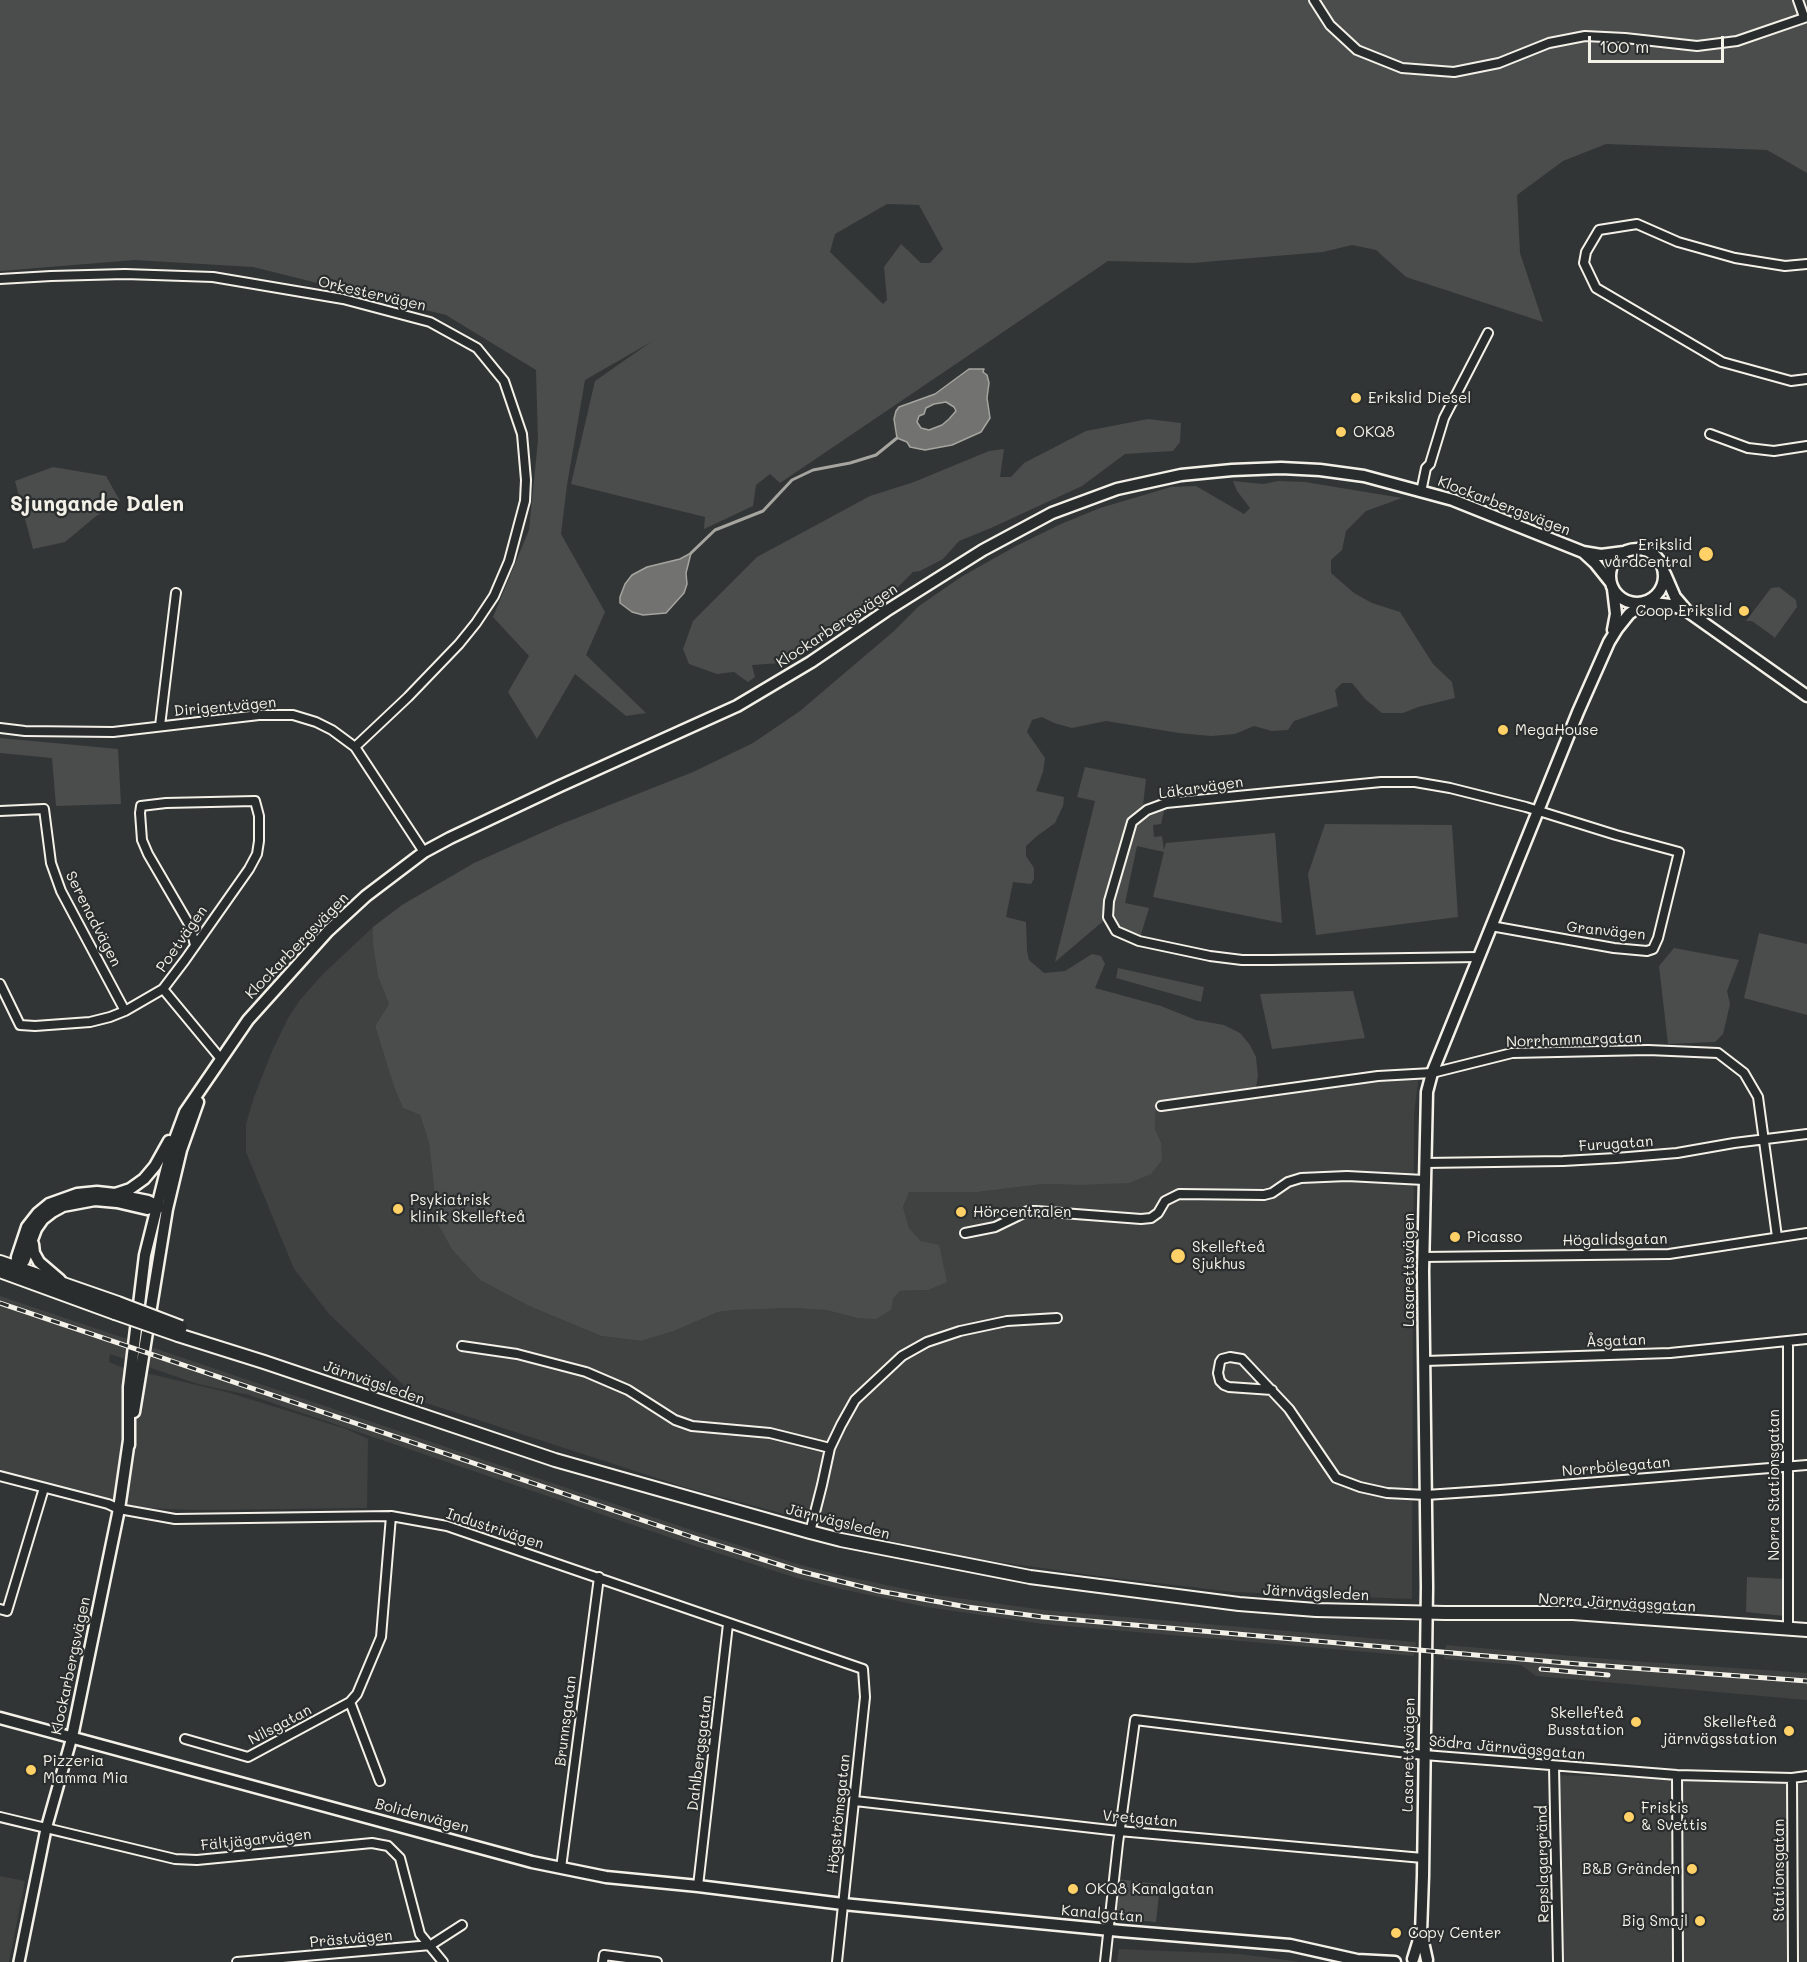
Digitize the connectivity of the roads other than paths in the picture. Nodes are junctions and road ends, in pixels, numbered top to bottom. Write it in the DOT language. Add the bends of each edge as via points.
graph roads {
  1 [pos="1314,0"];
  2 [pos="1798,0"];
  3 [pos="1806,17"];
  4 [pos="1807,264"];
  5 [pos="0,279"];
  6 [pos="1488,333"];
  7 [pos="1807,379"];
  8 [pos="1710,434"];
  9 [pos="1807,446"];
  10 [pos="1421,492"];
  11 [pos="1583,552"];
  12 [pos="1624,552"];
  13 [pos="1665,574"];
  14 [pos="1612,585"];
  15 [pos="176,593"];
  16 [pos="1645,603"];
  17 [pos="1687,611"];
  18 [pos="1609,642"];
  19 [pos="1807,696"];
  20 [pos="160,726"];
  21 [pos="0,728"];
  22 [pos="355,747"];
  23 [pos="0,811"];
  24 [pos="1539,811"];
  25 [pos="424,852"];
  26 [pos="1491,926"];
  27 [pos="195,945"];
  28 [pos="1479,957"];
  29 [pos="0,984"];
  30 [pos="163,989"];
  31 [pos="125,1011"];
  32 [pos="221,1059"];
  33 [pos="1432,1073"];
  34 [pos="206,1082"];
  35 [pos="1161,1106"];
  36 [pos="186,1112"];
  37 [pos="1807,1134"];
  38 [pos="1763,1140"];
  39 [pos="1425,1162"];
  40 [pos="1424,1180"];
  41 [pos="115,1194"];
  42 [pos="162,1207"];
  43 [pos="965,1233"];
  44 [pos="1807,1233"];
  45 [pos="1777,1237"];
  46 [pos="32,1243"];
  47 [pos="1423,1257"];
  48 [pos="0,1262"];
  49 [pos="0,1271"];
  50 [pos="16,1272"];
  51 [pos="65,1284"];
  52 [pos="116,1308"];
  53 [pos="1057,1318"];
  54 [pos="1807,1339"];
  55 [pos="1788,1341"];
  56 [pos="462,1346"];
  57 [pos="1425,1361"];
  58 [pos="1272,1390"];
  59 [pos="830,1448"];
  60 [pos="1807,1465"];
  61 [pos="1788,1466"];
  62 [pos="0,1476"];
  63 [pos="44,1488"];
  64 [pos="1426,1495"];
  65 [pos="119,1509"];
  66 [pos="391,1516"];
  67 [pos="810,1532"];
  68 [pos="599,1577"];
  69 [pos="0,1609"];
  70 [pos="1426,1612"];
  71 [pos="729,1624"];
  72 [pos="1788,1629"];
  73 [pos="1807,1630"];
  74 [pos="863,1668"];
  75 [pos="350,1702"];
  76 [pos="0,1718"];
  77 [pos="72,1737"];
  78 [pos="185,1739"];
  79 [pos="1424,1755"];
  80 [pos="1554,1766"];
  81 [pos="1677,1775"];
  82 [pos="1807,1776"];
  83 [pos="1791,1778"];
  84 [pos="380,1781"];
  85 [pos="855,1801"];
  86 [pos="0,1817"];
  87 [pos="46,1829"];
  88 [pos="1119,1831"];
  89 [pos="1423,1858"];
  90 [pos="561,1868"];
  91 [pos="698,1886"];
  92 [pos="843,1904"];
  93 [pos="462,1925"];
  94 [pos="1107,1929"];
  95 [pos="1421,1933"];
  96 [pos="431,1945"];
  97 [pos="1410,1960"];
  98 [pos="271,1961"];
  99 [pos="1358,1961"];
  100 [pos="1429,1961"];
  101 [pos="19,1962"];
  102 [pos="237,1962"];
  103 [pos="443,1962"];
  104 [pos="603,1962"];
  105 [pos="657,1962"];
  106 [pos="837,1962"];
  107 [pos="1105,1962"];
  108 [pos="1395,1962"];
  109 [pos="1558,1962"];
  110 [pos="1678,1962"];
  111 [pos="1793,1962"];
  1 -- 3 [label="street" via="1330,25 1357,50 1402,68 1454,72 1499,63 1549,43 1585,36 1697,46 1737,41"];
  2 -- 3 [label="street"];
  4 -- 7 [label="street" via="1785,266 1735,258 1678,242 1637,224 1599,230 1584,263 1596,288 1722,362 1791,381"];
  5 -- 22 [label="street, Orkestervägen" via="125,274 213,277 343,299 430,322 477,348 504,381 522,434 526,480 525,501 509,561 494,596 476,623 408,697"];
  6 -- 10 [label="street" via="1444,418"];
  8 -- 9 [label="street" via="1748,448 1774,451"];
  10 -- 11 [label="main road, Klockarbergsvägen" via="1453,500"];
  10 -- 25 [label="main road, Klockarbergsvägen" via="1364,476 1281,468 1181,475 1118,489 1052,513 983,550 737,706"];
  11 -- 12 [label="main road, Klockarbergsvägen"];
  11 -- 14 [label="main road, Klockarbergsvägen"];
  12 -- 13 [label="main road" via="1650,552 1661,562"];
  12 -- 14 [label="main road" via="1613,563"];
  13 -- 16 [label="main road" via="1660,591"];
  13 -- 17 [label="main road"];
  14 -- 16 [label="main road" via="1627,602"];
  14 -- 18 [label="main road, Lasarettsvägen" via="1616,614"];
  15 -- 20 [label="street"];
  16 -- 17 [label="main road"];
  16 -- 18 [label="main road, Lasarettsvägen" via="1624,619"];
  17 -- 19 [label="main road"];
  18 -- 24 [label="main road, Lasarettsvägen"];
  20 -- 21 [label="street, Dirigentvägen" via="113,732"];
  20 -- 22 [label="street, Dirigentvägen" via="259,715 293,716 324,726"];
  22 -- 25 [label="street, Dirigentvägen"];
  23 -- 31 [label="street, Serenadvägen" via="44,809 51,863 61,891"];
  24 -- 26 [label="main road, Lasarettsvägen"];
  24 -- 26 [label="street, Granvägen" via="1679,852 1653,949 1614,948"];
  24 -- 28 [label="street, Läkarvägen" via="1415,782 1166,803 1147,810 1132,822 1109,902 1108,917 1116,931 1139,941 1210,956 1242,960"];
  25 -- 32 [label="main road, Klockarbergsvägen" via="328,931 248,1020"];
  26 -- 28 [label="main road, Lasarettsvägen"];
  27 -- 27 [label="street, Poetvägen" via="257,854 259,816 255,801 141,806 142,840 190,926"];
  27 -- 30 [label="street, Poetvägen"];
  28 -- 33 [label="main road, Lasarettsvägen"];
  29 -- 31 [label="street, Poetvägen" via="20,1025 90,1022"];
  30 -- 31 [label="street, Poetvägen"];
  30 -- 32 [label="street"];
  32 -- 34 [label="main road, Klockarbergsvägen"];
  33 -- 35 [label="street, Norrhammargatan" via="1378,1076"];
  33 -- 38 [label="street, Norrhammargatan" via="1512,1053 1719,1053 1744,1072 1758,1097"];
  33 -- 39 [label="main road, Lasarettsvägen" via="1427,1092"];
  34 -- 36 [label="main road, Klockarbergsvägen"];
  34 -- 42 [label="main road, Klockarbergsvägen"];
  36 -- 41 [label="main road" via="144,1179"];
  36 -- 42 [label="main road, Klockarbergsvägen" via="172,1147"];
  37 -- 38 [label="street, Furugatan"];
  38 -- 39 [label="street, Furugatan" via="1616,1158"];
  38 -- 45 [label="street, Norrhammargatan"];
  39 -- 40 [label="main road, Lasarettsvägen"];
  40 -- 43 [label="street" via="1301,1178 1264,1195 1179,1194 1165,1201 1151,1218 1028,1211 995,1227"];
  40 -- 47 [label="main road, Lasarettsvägen"];
  41 -- 42 [label="main road"];
  41 -- 50 [label="main road" via="77,1194 49,1204 27,1227"];
  42 -- 46 [label="main road" via="147,1209 95,1200 63,1206 43,1219"];
  42 -- 65 [label="main road, Klockarbergsvägen" via="145,1255 129,1387 129,1445"];
  44 -- 45 [label="street, Högalidsgatan"];
  45 -- 47 [label="street, Högalidsgatan" via="1669,1254"];
  46 -- 50 [label="main road"];
  46 -- 51 [label="main road" via="39,1262"];
  47 -- 57 [label="main road, Lasarettsvägen"];
  48 -- 50 [label="main road, Järnvägsleden"];
  49 -- 50 [label="main road, Järnvägsleden"];
  50 -- 51 [label="main road, Järnvägsleden"];
  50 -- 52 [label="main road, Järnvägsleden"];
  51 -- 52 [label="main road, Järnvägsleden"];
  52 -- 67 [label="main road, Järnvägsleden, bridge" via="555,1460"];
  53 -- 59 [label="street" via="986,1325 927,1342 902,1356 855,1400"];
  54 -- 55 [label="street, Åsgatan"];
  55 -- 57 [label="street, Åsgatan" via="1670,1353"];
  55 -- 61 [label="street, Norra Stationsgatan"];
  56 -- 59 [label="street" via="526,1356 586,1372 692,1426 770,1433"];
  57 -- 64 [label="main road, Lasarettsvägen"];
  58 -- 58 [label="street, Norrbölegatan" via="1229,1387 1220,1381 1220,1362 1230,1357 1242,1359"];
  58 -- 64 [label="street, Norrbölegatan" via="1336,1478 1387,1493"];
  59 -- 67 [label="street"];
  60 -- 61 [label="street, Norrbölegatan"];
  61 -- 64 [label="street, Norrbölegatan"];
  61 -- 72 [label="street, Norra Stationsgatan"];
  62 -- 63 [label="street, Industrivägen"];
  63 -- 65 [label="street, Industrivägen"];
  63 -- 69 [label="street" via="7,1611"];
  64 -- 70 [label="main road, Lasarettsvägen"];
  65 -- 66 [label="street, Industrivägen" via="175,1519"];
  65 -- 77 [label="main road, Klockarbergsvägen"];
  66 -- 68 [label="street, Industrivägen" via="447,1526"];
  66 -- 75 [label="street" via="381,1637"];
  67 -- 70 [label="main road, Järnvägsleden" via="1030,1577 1153,1594 1317,1610"];
  68 -- 71 [label="street, Industrivägen"];
  68 -- 90 [label="street, Brunnsgatan"];
  70 -- 72 [label="main road, Norra Järnvägsgatan" via="1573,1613"];
  70 -- 79 [label="main road, Lasarettsvägen"];
  71 -- 74 [label="street, Industrivägen"];
  71 -- 91 [label="street, Dahlbergsgatan"];
  72 -- 73 [label="main road, Norra Järnvägsgatan"];
  74 -- 85 [label="street, Högströmsgatan" via="865,1697"];
  75 -- 78 [label="street, Nilsgatan" via="248,1757"];
  75 -- 84 [label="street"];
  76 -- 77 [label="main road, Bolidenvägen"];
  77 -- 87 [label="street, Klockarbergsvägen"];
  77 -- 90 [label="main road, Bolidenvägen"];
  79 -- 80 [label="street, Södra Järnvägsgatan"];
  79 -- 88 [label="street, Södra Järnvägsgatan" via="1135,1720"];
  79 -- 89 [label="main road, Lasarettsvägen"];
  80 -- 81 [label="street, Södra Järnvägsgatan"];
  80 -- 109 [label="street, Repslagargränd"];
  81 -- 83 [label="street, Södra Järnvägsgatan"];
  81 -- 110 [label="street"];
  82 -- 83 [label="street, Södra Järnvägsgatan"];
  83 -- 111 [label="street, Stationsgatan"];
  85 -- 88 [label="street, Vretgatan"];
  85 -- 92 [label="street, Högströmsgatan"];
  86 -- 87 [label="street, Fältjägarvägen"];
  87 -- 96 [label="street, Fältjägarvägen" via="175,1859 361,1844 388,1846 399,1858 420,1934"];
  87 -- 101 [label="street, Klockarbergsvägen"];
  88 -- 89 [label="street, Vretgatan"];
  88 -- 94 [label="street"];
  89 -- 95 [label="main road, Lasarettsvägen"];
  90 -- 91 [label="main road, Bolidenvägen" via="606,1877"];
  91 -- 92 [label="main road, Bolidenvägen"];
  92 -- 94 [label="main road, Kanalgatan"];
  92 -- 106 [label="street, Högströmsgatan"];
  93 -- 96 [label="street, Prästvägen"];
  94 -- 99 [label="main road, Kanalgatan" via="1290,1945"];
  94 -- 107 [label="street"];
  95 -- 97 [label="main road, Lasarettsvägen"];
  95 -- 100 [label="main road, Lasarettsvägen"];
  96 -- 98 [label="street, Prästvägen"];
  96 -- 103 [label="street, Fältjägarvägen"];
  97 -- 100 [label="main road"];
  98 -- 102 [label="street, Prästvägen"];
  99 -- 108 [label="main road, Kanalgatan"];
  104 -- 105 [label="street" via="604,1955"];
}
